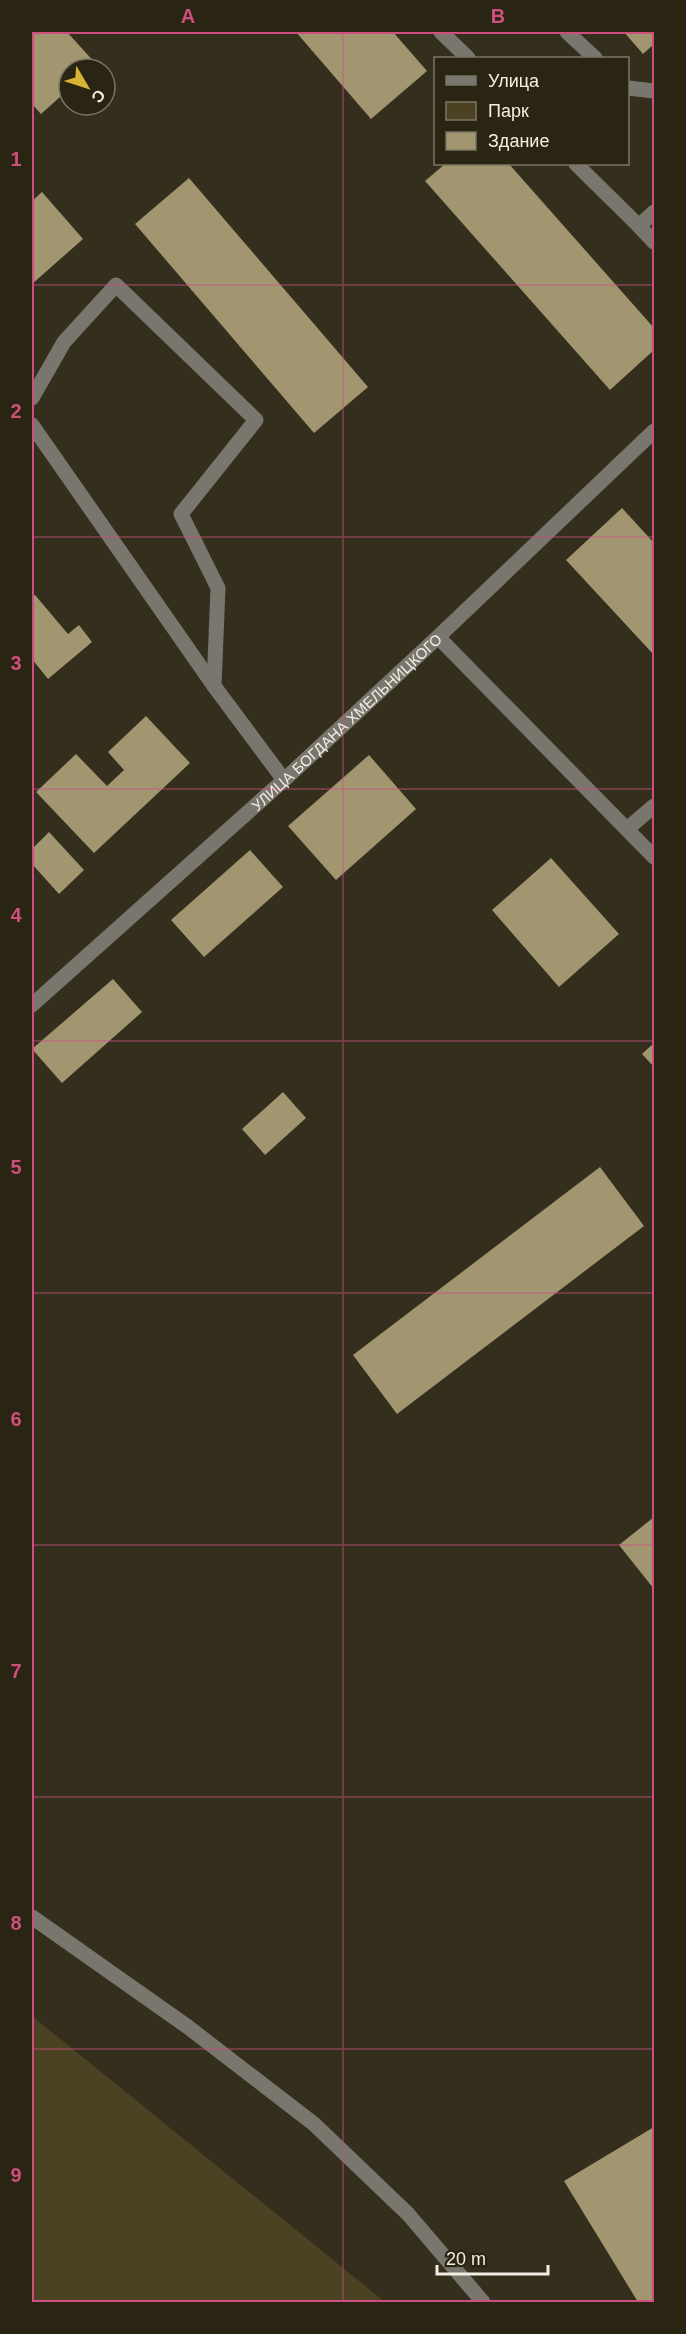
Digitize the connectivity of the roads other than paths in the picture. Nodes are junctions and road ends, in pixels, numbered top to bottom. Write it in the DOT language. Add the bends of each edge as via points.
graph roads {
  1 [pos="441,32"];
  2 [pos="567,32"];
  3 [pos="467,57"];
  4 [pos="594,57"];
  5 [pos="629,88"];
  6 [pos="654,91"];
  7 [pos="577,165"];
  8 [pos="654,212"];
  9 [pos="639,226"];
  10 [pos="654,242"];
  11 [pos="32,398"];
  12 [pos="32,425"];
  13 [pos="654,431"];
  14 [pos="438,638"];
  15 [pos="214,686"];
  16 [pos="284,780"];
  17 [pos="654,806"];
  18 [pos="627,829"];
  19 [pos="654,857"];
  20 [pos="32,1005"];
  21 [pos="32,1917"];
  22 [pos="483,2302"];
  1 -- 3 [label="street"];
  2 -- 4 [label="street"];
  5 -- 6 [label="street"];
  7 -- 9 [label="street"];
  8 -- 9 [label="street"];
  9 -- 10 [label="street"];
  11 -- 15 [label="street" via="64,342 116,285 256,420 182,514 218,588"];
  12 -- 15 [label="street"];
  13 -- 14 [label="street, УЛИЦА БОГДАНА ХМЕЛЬНИЦКОГО"];
  14 -- 16 [label="street, УЛИЦА БОГДАНА ХМЕЛЬНИЦКОГО"];
  14 -- 18 [label="street"];
  15 -- 16 [label="street"];
  16 -- 20 [label="street, УЛИЦА БОГДАНА ХМЕЛЬНИЦКОГО"];
  17 -- 18 [label="street"];
  18 -- 19 [label="street"];
  21 -- 22 [label="street" via="188,2027 314,2124 408,2214"];
}
